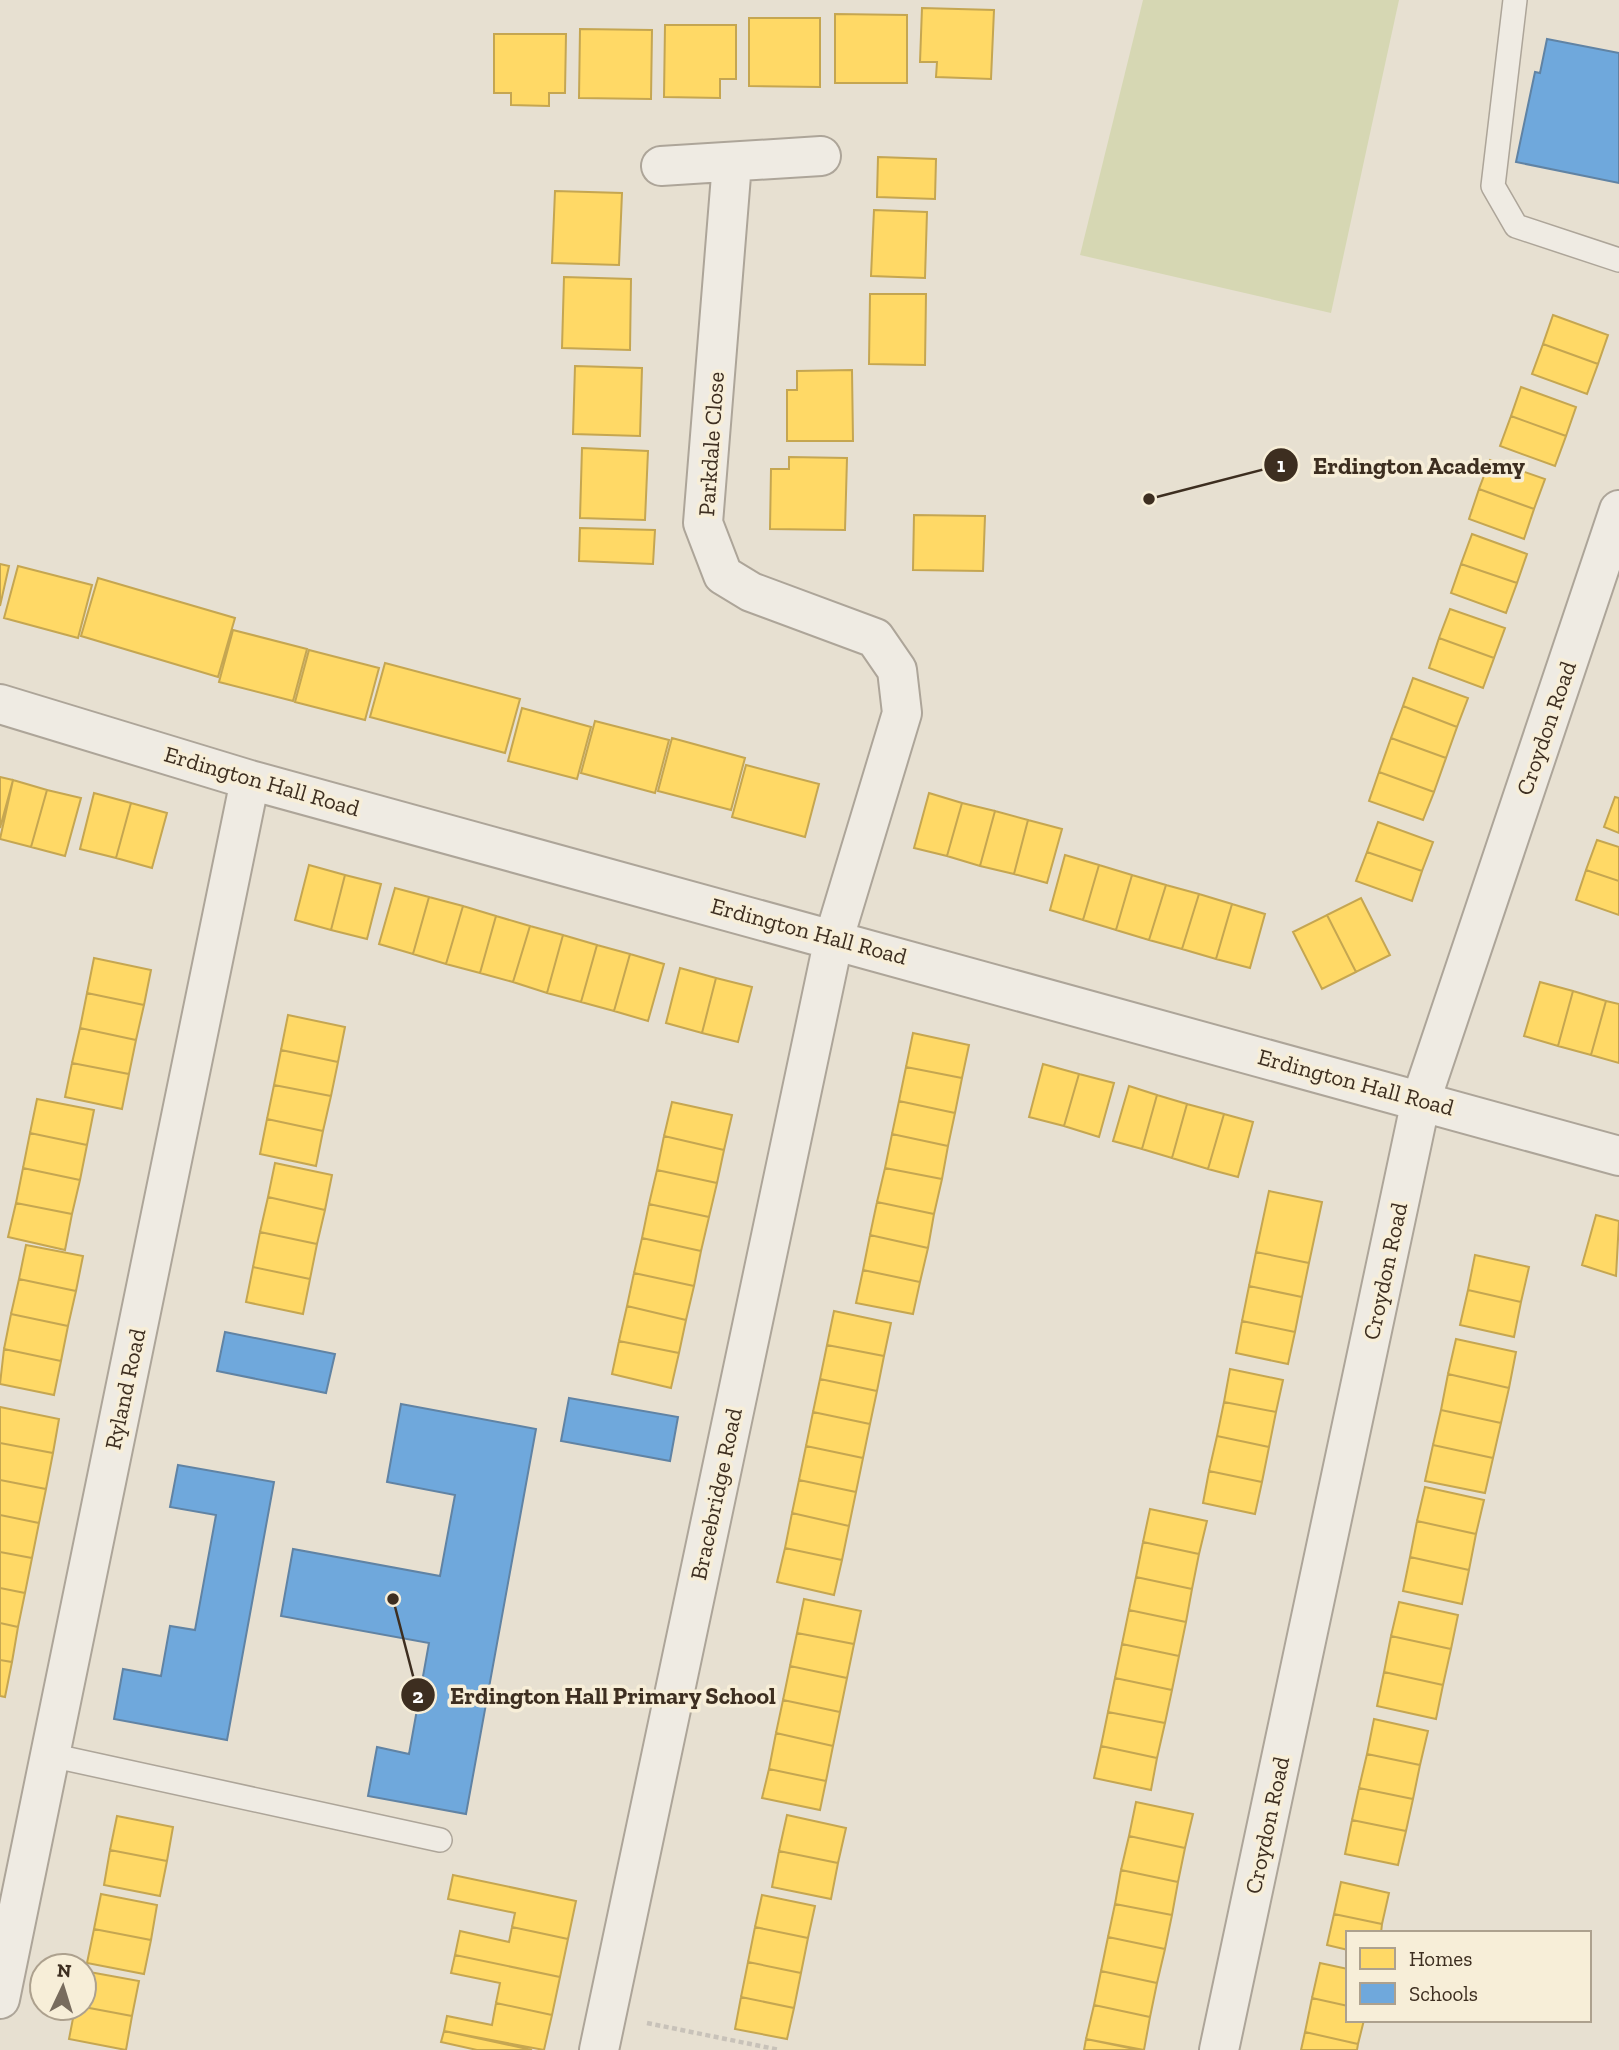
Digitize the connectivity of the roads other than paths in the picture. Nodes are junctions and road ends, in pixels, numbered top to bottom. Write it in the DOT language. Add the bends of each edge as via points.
graph roads {
  1 [pos="1515,0"];
  2 [pos="821,156"];
  3 [pos="732,163"];
  4 [pos="661,166"];
  5 [pos="1619,260"];
  6 [pos="1619,510"];
  7 [pos="0,704"];
  8 [pos="250,780"];
  9 [pos="834,938"];
  10 [pos="1421,1100"];
  11 [pos="1619,1156"];
  12 [pos="50,1755"];
  13 [pos="440,1840"];
  14 [pos="0,1999"];
  15 [pos="603,2032"];
  16 [pos="1219,2050"];
  1 -- 5 [label="lane" via="1493,186 1516,226"];
  2 -- 3 [label="street"];
  3 -- 4 [label="street"];
  3 -- 9 [label="street, Parkdale Close" via="703,523 723,575 751,592 875,638 897,670 902,713"];
  6 -- 10 [label="street, Croydon Road"];
  7 -- 8 [label="street, Erdington Hall Road"];
  8 -- 9 [label="street, Erdington Hall Road"];
  8 -- 12 [label="street, Ryland Road"];
  9 -- 10 [label="street, Erdington Hall Road"];
  9 -- 15 [label="street, Bracebridge Road"];
  10 -- 11 [label="street, Erdington Hall Road"];
  10 -- 16 [label="street, Croydon Road"];
  12 -- 13 [label="lane"];
  12 -- 14 [label="street, Ryland Road"];
}
